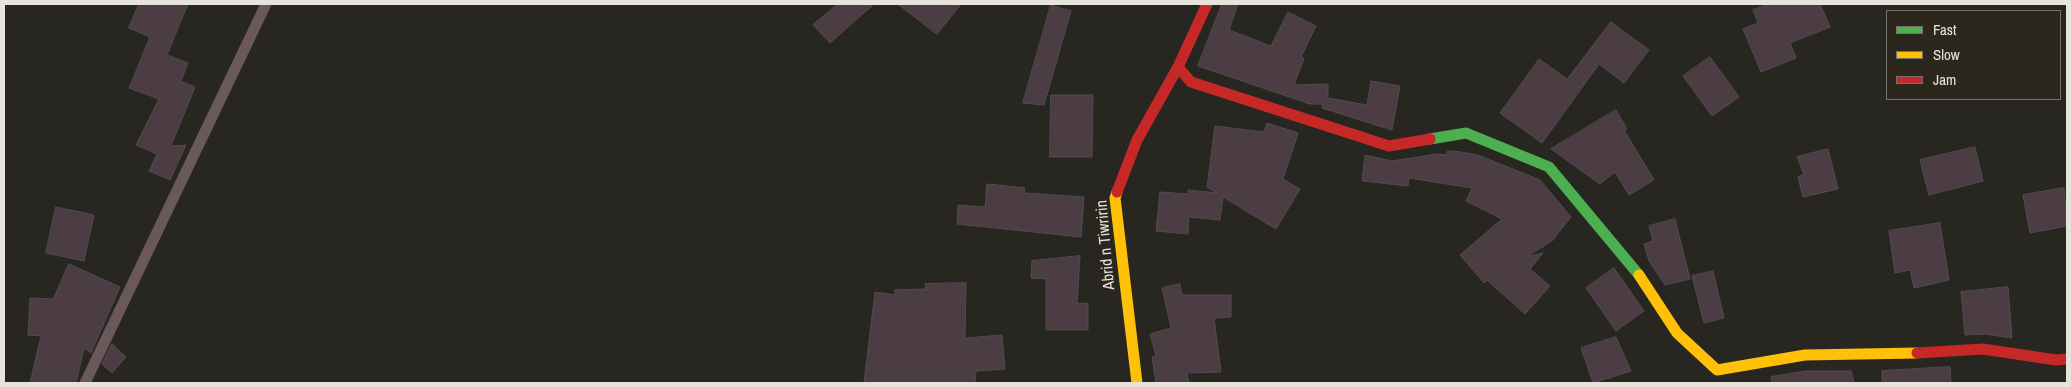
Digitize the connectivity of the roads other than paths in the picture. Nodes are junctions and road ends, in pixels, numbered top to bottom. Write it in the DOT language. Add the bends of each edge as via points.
graph roads {
  1 [pos="266,4"];
  2 [pos="1207,4"];
  3 [pos="1178,67"];
  4 [pos="2067,359"];
  5 [pos="85,383"];
  6 [pos="1136,383"];
  1 -- 5 [label="lane"];
  2 -- 3 [label="street, Abrid n Tiwririn"];
  3 -- 4 [label="street" via="1192,82 1389,146 1466,134 1549,167 1636,270 1677,333 1716,370 1805,356 1895,355 1983,349"];
  3 -- 6 [label="street, Abrid n Tiwririn" via="1137,140 1114,198"];
}
